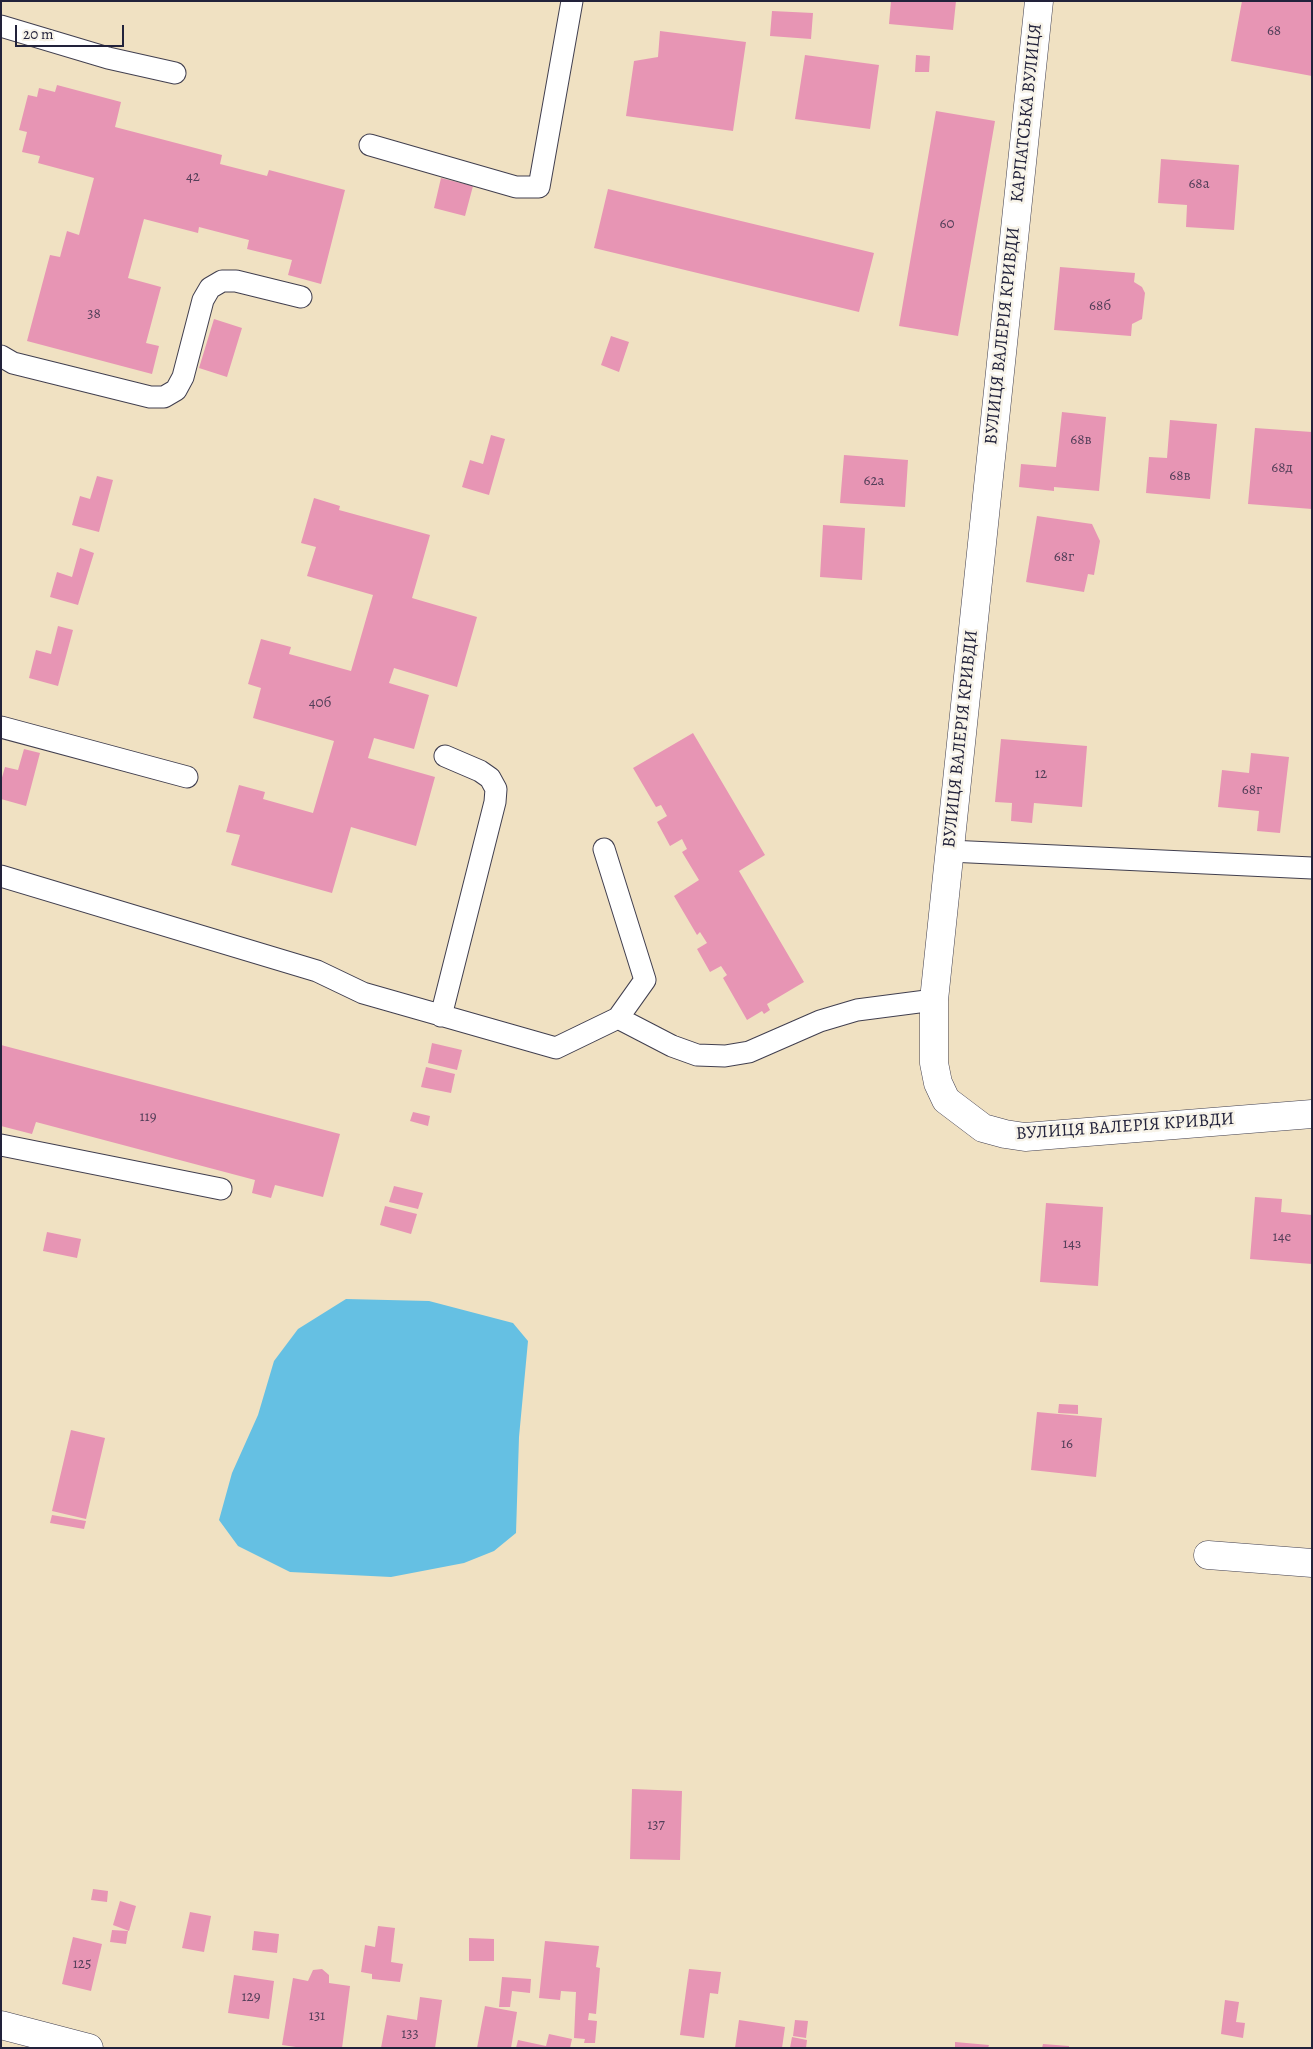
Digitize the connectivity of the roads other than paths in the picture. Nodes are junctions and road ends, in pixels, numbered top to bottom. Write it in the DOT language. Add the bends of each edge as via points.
graph roads {
  1 [pos="572,1"];
  2 [pos="1039,1"];
  3 [pos="1,26"];
  4 [pos="175,73"];
  5 [pos="370,145"];
  6 [pos="301,297"];
  7 [pos="1,356"];
  8 [pos="1,727"];
  9 [pos="445,756"];
  10 [pos="187,777"];
  11 [pos="604,849"];
  12 [pos="949,851"];
  13 [pos="1312,868"];
  14 [pos="1,876"];
  15 [pos="934,1000"];
  16 [pos="441,1016"];
  17 [pos="618,1018"];
  18 [pos="1312,1114"];
  19 [pos="1,1146"];
  20 [pos="221,1189"];
  21 [pos="1208,1554"];
  22 [pos="1312,1563"];
  23 [pos="1,2025"];
  24 [pos="89,2048"];
  1 -- 5 [label="lane" via="539,187 516,187"];
  2 -- 12 [label="street, ВУЛИЦЯ ВАЛЕРІЯ КРИВДИ"];
  3 -- 4 [label="lane" via="108,58"];
  6 -- 7 [label="lane" via="236,281 222,281 210,288 203,300 183,378 176,390 164,398 13,363"];
  8 -- 10 [label="lane"];
  9 -- 16 [label="lane" via="480,771 490,778 496,789"];
  11 -- 17 [label="lane" via="645,980"];
  12 -- 13 [label="lane"];
  12 -- 15 [label="street"];
  14 -- 16 [label="lane" via="317,971 364,993"];
  15 -- 17 [label="lane" via="857,1010 820,1021 749,1052 725,1056 696,1054 672,1046"];
  15 -- 18 [label="street, ВУЛИЦЯ ВАЛЕРІЯ КРИВДИ" via="934,1063 938,1083 946,1100 983,1128 1025,1137"];
  16 -- 17 [label="lane" via="556,1048"];
  19 -- 20 [label="lane"];
  21 -- 22 [label="street"];
  23 -- 24 [label="street"];
}
